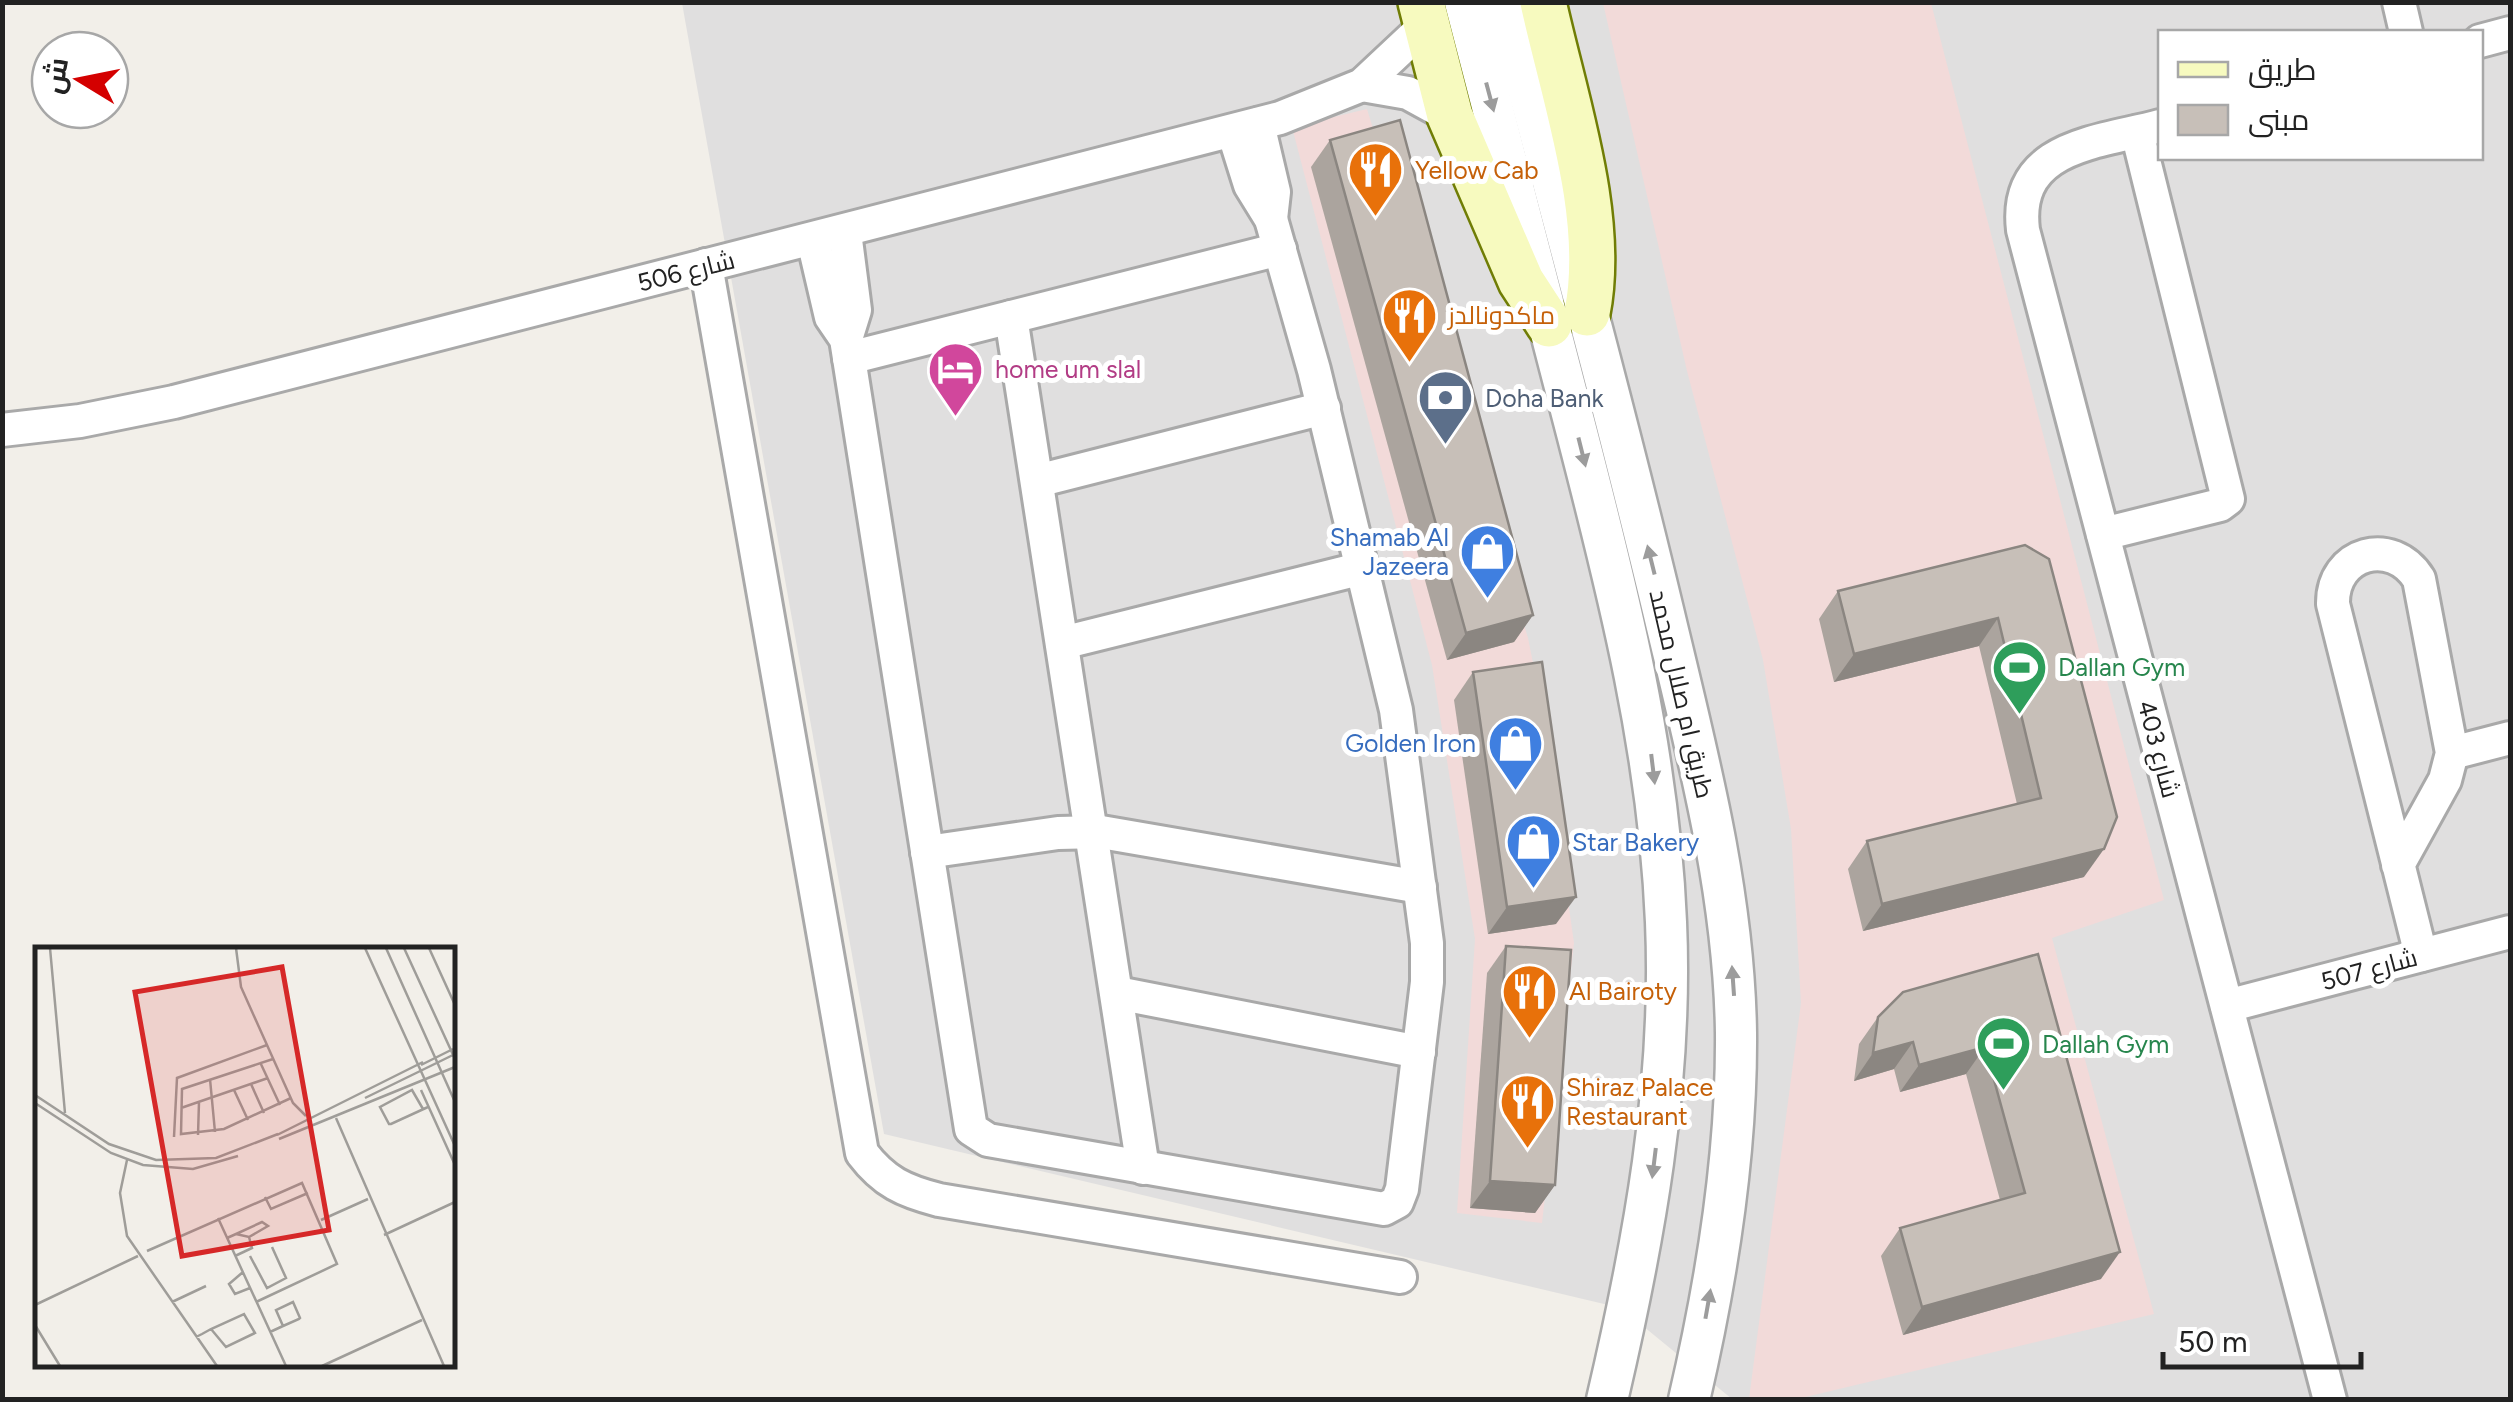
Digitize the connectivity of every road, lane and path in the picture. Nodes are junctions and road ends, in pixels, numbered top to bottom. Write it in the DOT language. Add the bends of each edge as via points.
graph roads {
  1 [pos="1466,2"];
  2 [pos="1506,2"];
  3 [pos="1543,2"];
  4 [pos="2399,2"];
  5 [pos="1423,14"];
  6 [pos="2406,30"];
  7 [pos="2510,33"];
  8 [pos="2483,40"];
  9 [pos="1362,85"];
  10 [pos="1450,116"];
  11 [pos="1246,128"];
  12 [pos="2149,129"];
  13 [pos="846,232"];
  14 [pos="1275,234"];
  15 [pos="813,240"];
  16 [pos="706,265"];
  17 [pos="1011,317"];
  18 [pos="1568,319"];
  19 [pos="847,348"];
  20 [pos="1324,408"];
  21 [pos="2,430"];
  22 [pos="1036,481"];
  23 [pos="2103,534"];
  24 [pos="1363,568"];
  25 [pos="1062,643"];
  26 [pos="2510,738"];
  27 [pos="2452,752"];
  28 [pos="1090,831"];
  29 [pos="926,852"];
  30 [pos="2398,865"];
  31 [pos="1420,888"];
  32 [pos="2510,932"];
  33 [pos="2421,955"];
  34 [pos="1117,993"];
  35 [pos="2227,1006"];
  36 [pos="1419,1052"];
  37 [pos="1144,1168"];
  38 [pos="1400,1278"];
  39 [pos="1619,1350"];
  40 [pos="1607,1400"];
  41 [pos="1631,1400"];
  42 [pos="1689,1400"];
  43 [pos="2330,1400"];
  1 -- 18 [label="street, طريق ام صلال محمد, one-way"];
  2 -- 18 [label="street, طريق ام صلال محمد"];
  3 -- 18 [label="main road" via="1590,218 1594,265"];
  4 -- 6 [label="street"];
  5 -- 9 [label="street, شارع 506"];
  5 -- 10 [label="main road"];
  7 -- 8 [label="street"];
  9 -- 10 [label="street" via="1408,94"];
  9 -- 11 [label="street, شارع 506"];
  10 -- 18 [label="main road" via="1521,281"];
  11 -- 13 [label="street, شارع 506"];
  11 -- 14 [label="street" via="1250,185"];
  12 -- 23 [label="street, شارع 403" via="2048,160 2029,182 2020,210"];
  12 -- 23 [label="street" via="2228,499"];
  13 -- 15 [label="street, شارع 506"];
  13 -- 19 [label="street" via="855,310"];
  14 -- 17 [label="street"];
  14 -- 20 [label="street"];
  15 -- 16 [label="street, شارع 506"];
  15 -- 19 [label="street" via="831,316"];
  16 -- 21 [label="street, شارع 506" via="158,406"];
  16 -- 38 [label="street" via="862,1153 878,1175 903,1191 939,1200"];
  17 -- 19 [label="street"];
  17 -- 22 [label="street"];
  18 -- 39 [label="street, طريق ام صلال محمد, one-way" via="1636,671 1661,840 1662,1096"];
  42 -- 18 [label="street, طريق ام صلال محمد, one-way" via="1731,1160 1736,1030 1724,880 1653,570"];
  19 -- 29 [label="street"];
  20 -- 22 [label="street"];
  20 -- 24 [label="street"];
  22 -- 25 [label="street"];
  23 -- 35 [label="street, شارع 403"];
  24 -- 25 [label="street"];
  24 -- 31 [label="street" via="1396,710"];
  25 -- 28 [label="street"];
  26 -- 27 [label="street"];
  27 -- 30 [label="street" via="2445,780"];
  27 -- 30 [label="street" via="2419,579 2387,553 2356,558 2340,572 2333,604"];
  28 -- 29 [label="street"];
  28 -- 31 [label="street"];
  28 -- 34 [label="street"];
  29 -- 37 [label="street" via="971,1128 988,1140"];
  30 -- 33 [label="street"];
  31 -- 36 [label="street" via="1427,982"];
  32 -- 33 [label="street, شارع 507"];
  33 -- 35 [label="street, شارع 507"];
  34 -- 36 [label="street"];
  34 -- 37 [label="street"];
  35 -- 43 [label="street, شارع 403"];
  36 -- 37 [label="street" via="1402,1189 1391,1207"];
  39 -- 40 [label="street, طريق ام صلال محمد"];
  39 -- 41 [label="street"];
}
